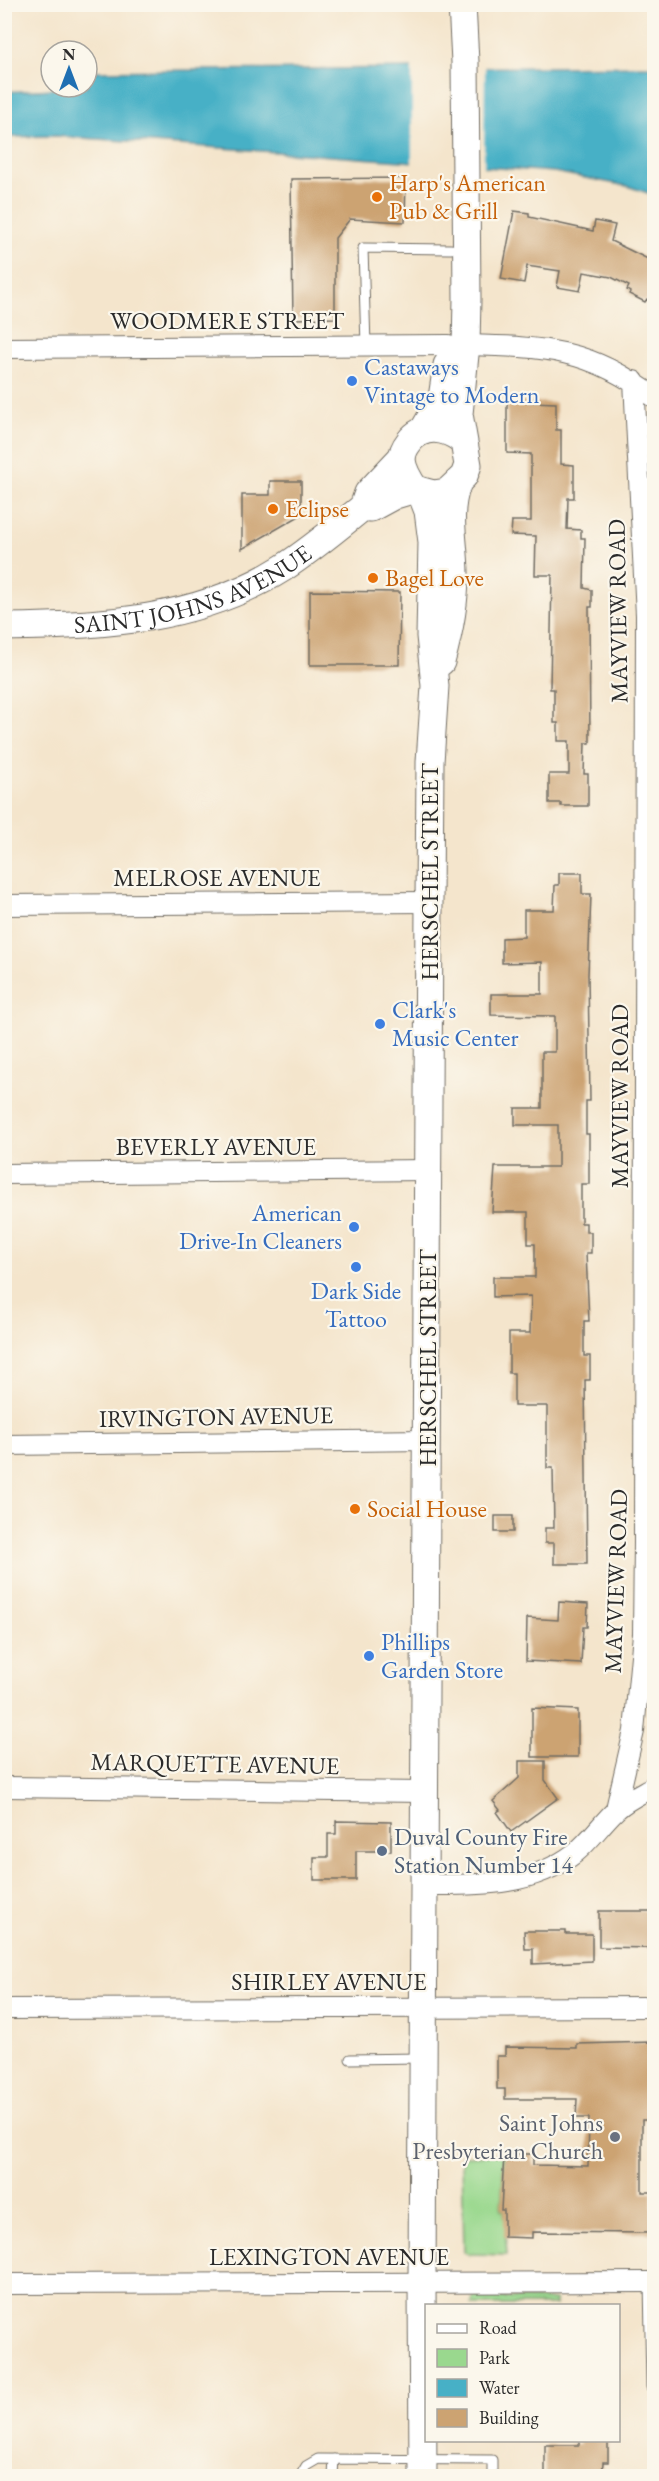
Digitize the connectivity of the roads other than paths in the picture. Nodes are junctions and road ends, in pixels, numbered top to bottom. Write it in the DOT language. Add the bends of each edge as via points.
graph roads {
  1 [pos="453,9"];
  2 [pos="458,175"];
  3 [pos="451,249"];
  4 [pos="458,345"];
  5 [pos="366,346"];
  6 [pos="4,348"];
  7 [pos="634,381"];
  8 [pos="654,397"];
  9 [pos="423,431"];
  10 [pos="462,440"];
  11 [pos="402,458"];
  12 [pos="457,485"];
  13 [pos="418,491"];
  14 [pos="363,507"];
  15 [pos="4,627"];
  16 [pos="435,686"];
  17 [pos="650,777"];
  18 [pos="429,902"];
  19 [pos="4,905"];
  20 [pos="428,1170"];
  21 [pos="4,1174"];
  22 [pos="427,1440"];
  23 [pos="4,1445"];
  24 [pos="649,1543"];
  25 [pos="654,1786"];
  26 [pos="4,1787"];
  27 [pos="426,1792"];
  28 [pos="616,1809"];
  29 [pos="426,1885"];
  30 [pos="424,2007"];
  31 [pos="654,2007"];
  32 [pos="4,2009"];
  33 [pos="423,2058"];
  34 [pos="350,2059"];
  35 [pos="422,2282"];
  36 [pos="652,2282"];
  37 [pos="4,2284"];
  38 [pos="653,2387"];
  39 [pos="334,2460"];
  40 [pos="423,2468"];
  41 [pos="300,2476"];
  42 [pos="333,2476"];
  43 [pos="492,2476"];
  1 -- 2 [label="main road" via="465,62"];
  2 -- 3 [label="main road"];
  2 -- 4 [label="main road"];
  3 -- 4 [label="main road"];
  3 -- 5 [label="lane" via="363,248"];
  4 -- 5 [label="street, WOODMERE STREET"];
  4 -- 7 [label="street, WOODMERE STREET" via="553,348 579,355"];
  4 -- 9 [label="main road" via="442,398"];
  4 -- 10 [label="main road"];
  5 -- 6 [label="street, WOODMERE STREET"];
  7 -- 8 [label="street, WOODMERE STREET"];
  7 -- 17 [label="street, MAYVIEW ROAD" via="646,593"];
  9 -- 10 [label="main road" via="435,428"];
  9 -- 11 [label="main road" via="411,440"];
  10 -- 12 [label="main road" via="468,465"];
  11 -- 13 [label="main road, HERSCHEL STREET" via="405,472"];
  11 -- 14 [label="main road, SAINT JOHNS AVENUE" via="368,493"];
  12 -- 13 [label="main road" via="447,492"];
  12 -- 16 [label="main road" via="451,508 453,597"];
  13 -- 14 [label="main road, SAINT JOHNS AVENUE" via="395,495 371,508"];
  13 -- 16 [label="main road, HERSCHEL STREET" via="428,511 432,542 430,636"];
  14 -- 15 [label="main road, SAINT JOHNS AVENUE" via="282,568 198,606 138,621"];
  16 -- 18 [label="main road, HERSCHEL STREET"];
  17 -- 24 [label="street, MAYVIEW ROAD"];
  18 -- 19 [label="street, MELROSE AVENUE"];
  18 -- 20 [label="main road, HERSCHEL STREET"];
  20 -- 21 [label="street, BEVERLY AVENUE"];
  20 -- 22 [label="main road, HERSCHEL STREET"];
  22 -- 23 [label="street, IRVINGTON AVENUE"];
  22 -- 27 [label="main road, HERSCHEL STREET"];
  24 -- 28 [label="street, MAYVIEW ROAD" via="633,1731"];
  25 -- 28 [label="street"];
  26 -- 27 [label="street, MARQUETTE AVENUE"];
  27 -- 29 [label="main road, HERSCHEL STREET"];
  28 -- 29 [label="street" via="604,1826 572,1855 531,1875 496,1884"];
  29 -- 30 [label="main road, HERSCHEL STREET"];
  30 -- 31 [label="street, SHIRLEY AVENUE"];
  30 -- 32 [label="street, SHIRLEY AVENUE"];
  30 -- 33 [label="main road, HERSCHEL STREET"];
  33 -- 34 [label="lane"];
  33 -- 35 [label="main road, HERSCHEL STREET"];
  35 -- 36 [label="street, LEXINGTON AVENUE"];
  35 -- 37 [label="street, LEXINGTON AVENUE"];
  35 -- 40 [label="main road, HERSCHEL STREET"];
  36 -- 38 [label="lane"];
  39 -- 40 [label="lane"];
  39 -- 41 [label="lane" via="318,2460 306,2466"];
  39 -- 42 [label="lane"];
  40 -- 43 [label="lane" via="492,2460"];
}
